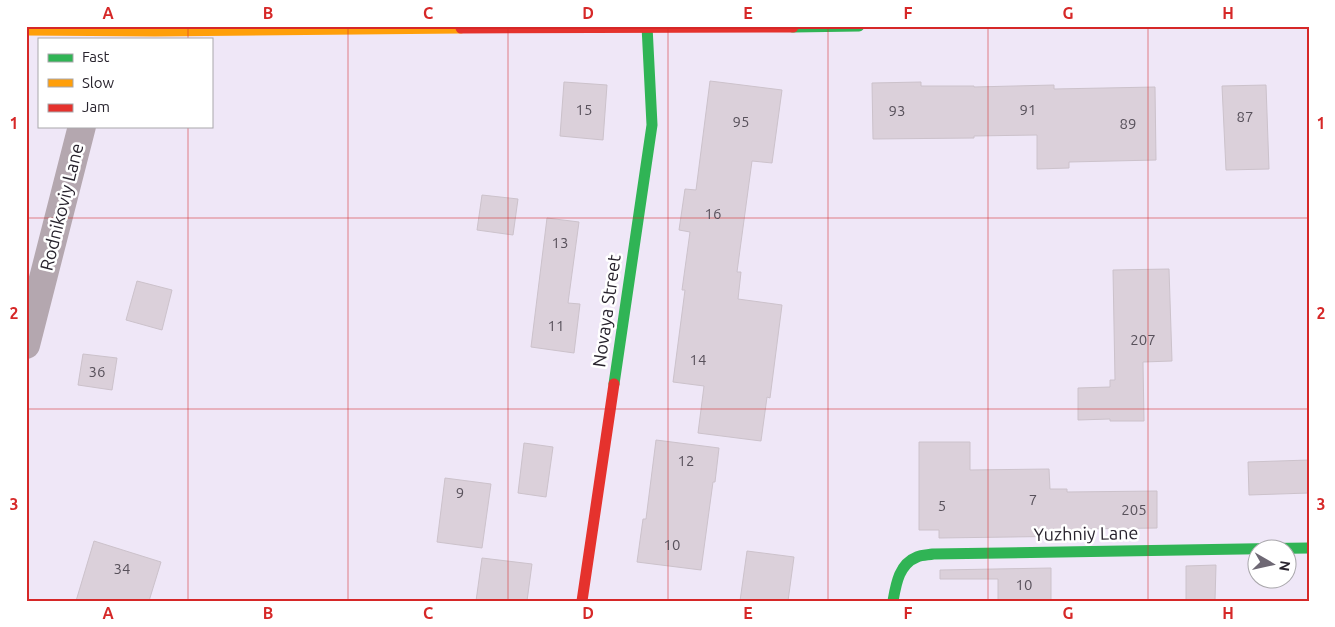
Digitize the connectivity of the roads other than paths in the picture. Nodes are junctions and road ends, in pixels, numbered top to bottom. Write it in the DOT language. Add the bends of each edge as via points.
graph roads {
  1 [pos="859,26"];
  2 [pos="647,27"];
  3 [pos="26,30"];
  4 [pos="92,35"];
  5 [pos="81,128"];
  6 [pos="26,345"];
  7 [pos="1309,548"];
  8 [pos="582,601"];
  9 [pos="893,601"];
  1 -- 2 [label="street"];
  2 -- 4 [label="street" via="369,28"];
  2 -- 8 [label="street, Novaya Street" via="652,126"];
  3 -- 4 [label="street"];
  5 -- 6 [label="street, Rodnikoviy Lane"];
  7 -- 9 [label="street, Yuzhniy Lane" via="933,554 916,558 904,566 897,579"];
}
